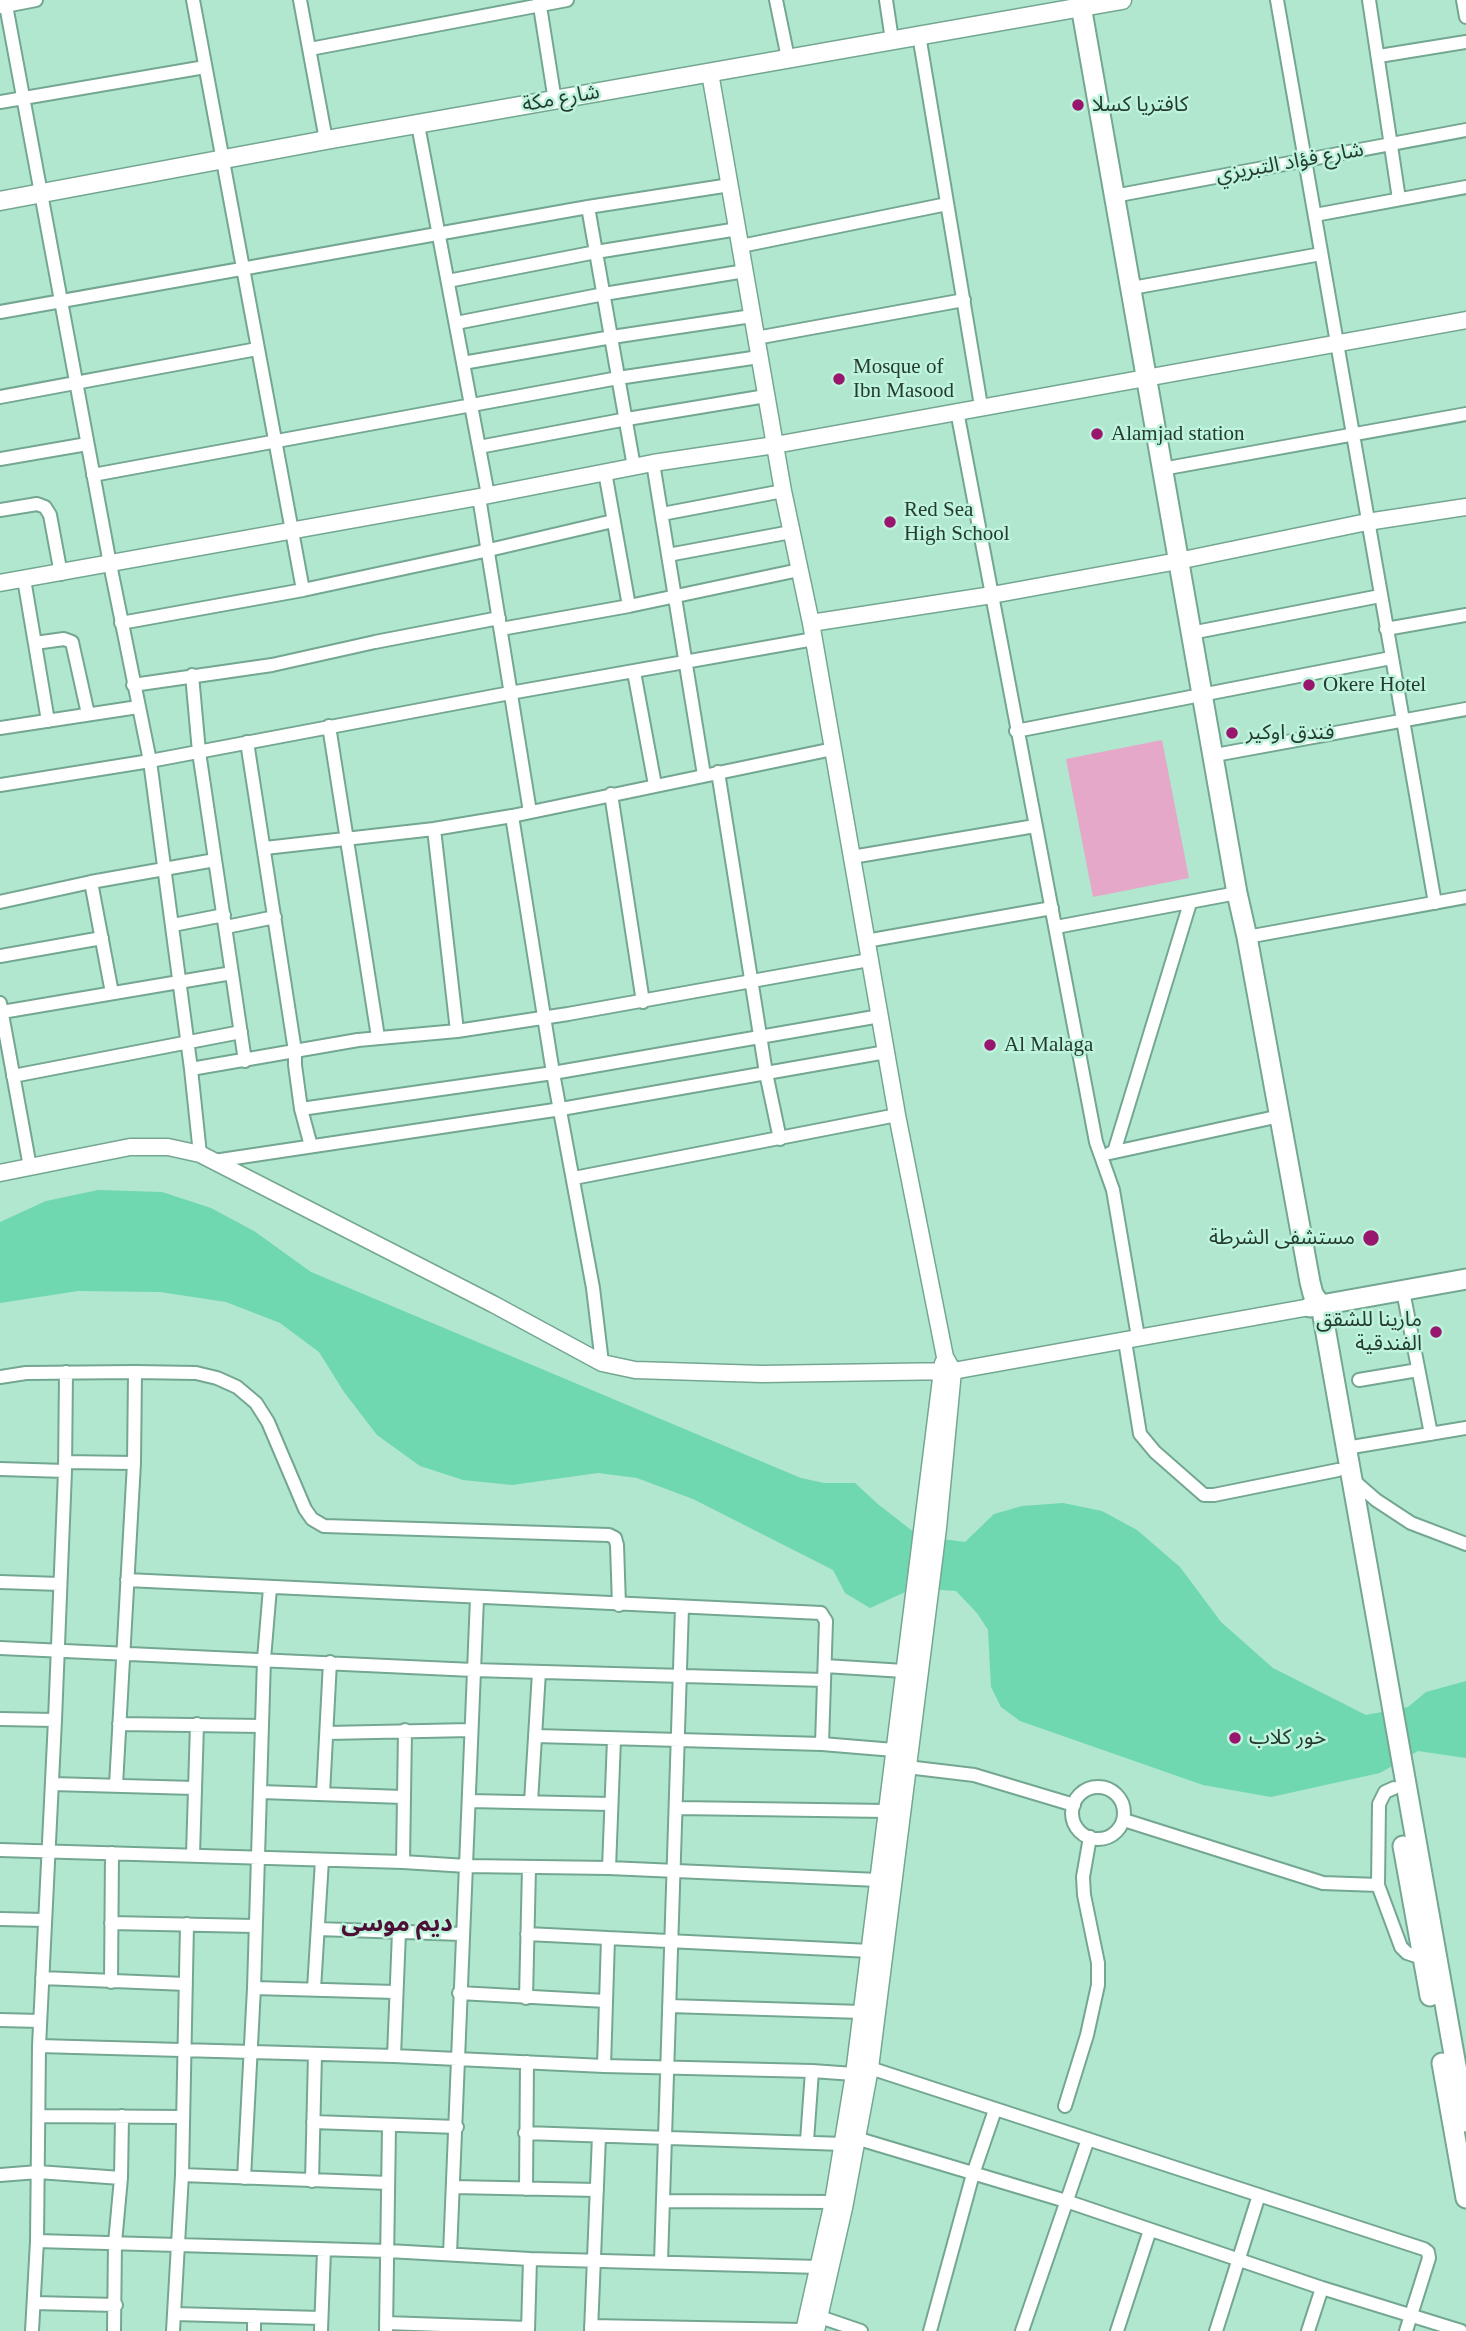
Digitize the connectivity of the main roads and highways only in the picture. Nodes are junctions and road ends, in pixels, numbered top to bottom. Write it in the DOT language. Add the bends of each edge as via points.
graph roads {
  1 [pos="1122,0"];
  2 [pos="1081,4"];
  3 [pos="0,201"];
  4 [pos="1466,1279"];
  5 [pos="1315,1302"];
  6 [pos="1345,1475"];
  7 [pos="1397,1782"];
  8 [pos="1466,2122"];
  9 [pos="1466,2198"];
  1 -- 2 [label="main road, شارع مكة"];
  2 -- 3 [label="main road, شارع مكة"];
  2 -- 5 [label="main road" via="1237,893"];
  4 -- 5 [label="main road"];
  5 -- 6 [label="main road"];
  5 -- 6 [label="main road" via="1346,1448"];
  6 -- 7 [label="main road"];
  7 -- 8 [label="main road"];
  7 -- 9 [label="main road" via="1422,1958"];
}
